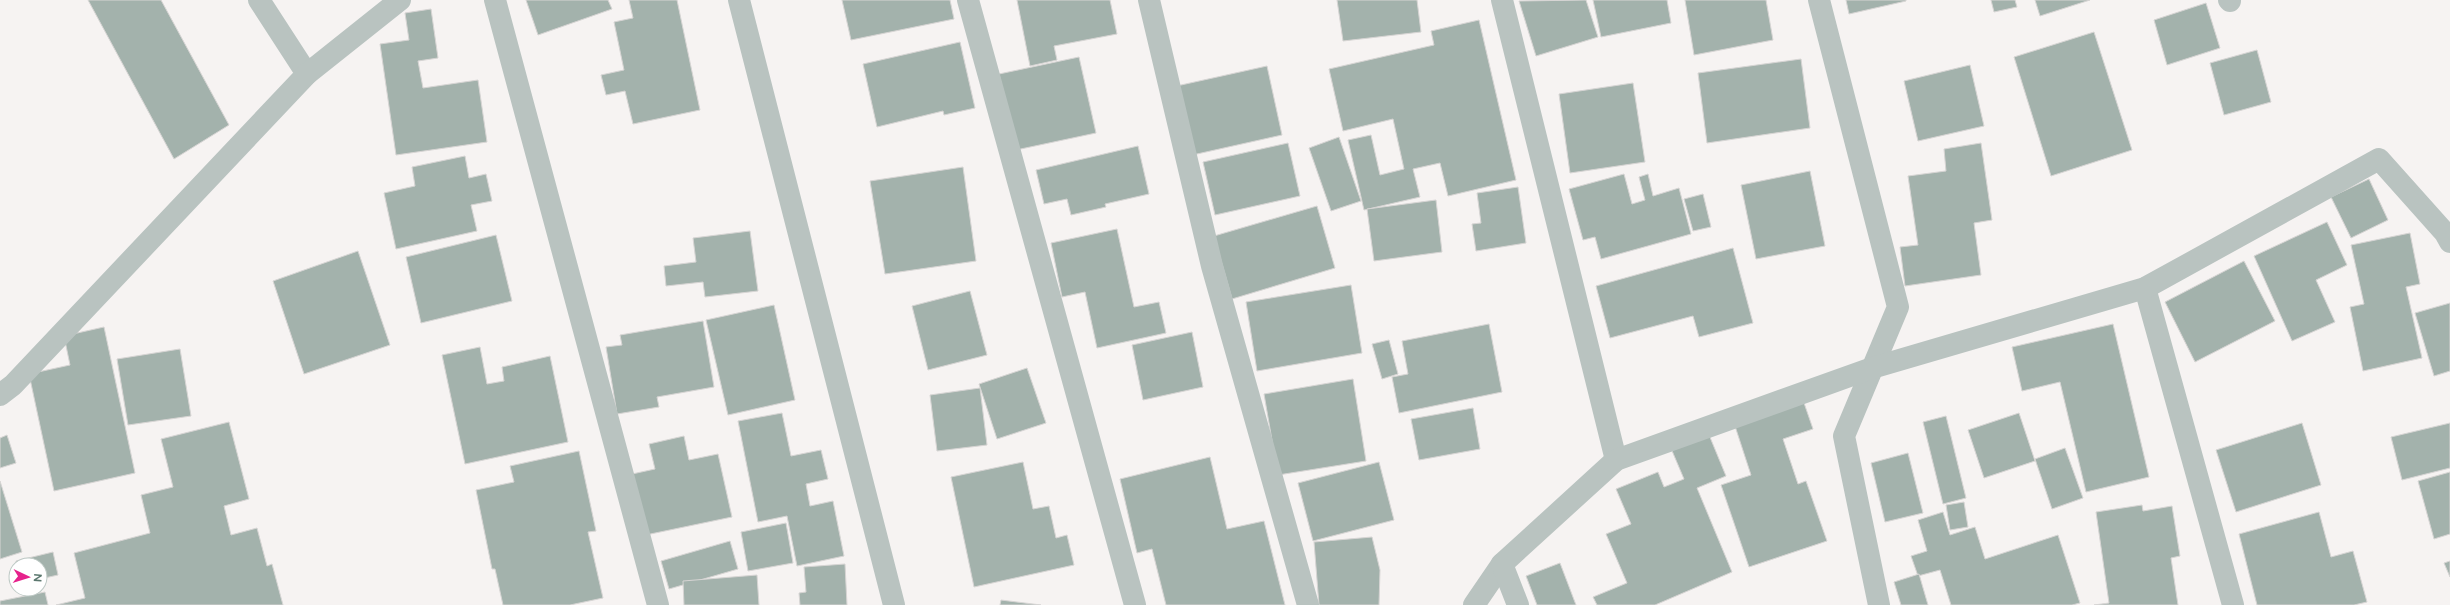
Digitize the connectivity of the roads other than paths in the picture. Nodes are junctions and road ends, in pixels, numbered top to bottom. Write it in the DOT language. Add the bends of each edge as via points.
graph roads {
  1 [pos="259,0"];
  2 [pos="400,0"];
  3 [pos="495,0"];
  4 [pos="739,0"];
  5 [pos="968,0"];
  6 [pos="1149,0"];
  7 [pos="1502,0"];
  8 [pos="1819,0"];
  9 [pos="307,74"];
  10 [pos="2450,242"];
  11 [pos="2145,288"];
  12 [pos="1872,368"];
  13 [pos="0,395"];
  14 [pos="1616,460"];
  15 [pos="1502,564"];
  16 [pos="658,605"];
  17 [pos="894,605"];
  18 [pos="1135,605"];
  19 [pos="1308,605"];
  20 [pos="1474,605"];
  21 [pos="1518,605"];
  22 [pos="1879,605"];
  23 [pos="2232,605"];
  1 -- 9 [label="street"];
  2 -- 9 [label="street"];
  3 -- 16 [label="street"];
  4 -- 17 [label="street"];
  5 -- 18 [label="street"];
  6 -- 19 [label="street" via="1212,266"];
  7 -- 14 [label="street"];
  8 -- 12 [label="street" via="1898,307"];
  9 -- 13 [label="street" via="13,385"];
  10 -- 11 [label="street" via="2445,233 2379,159"];
  11 -- 12 [label="street"];
  11 -- 23 [label="street"];
  12 -- 14 [label="street"];
  12 -- 22 [label="street" via="1844,436"];
  14 -- 15 [label="street"];
  15 -- 20 [label="street"];
  15 -- 21 [label="street"];
}
